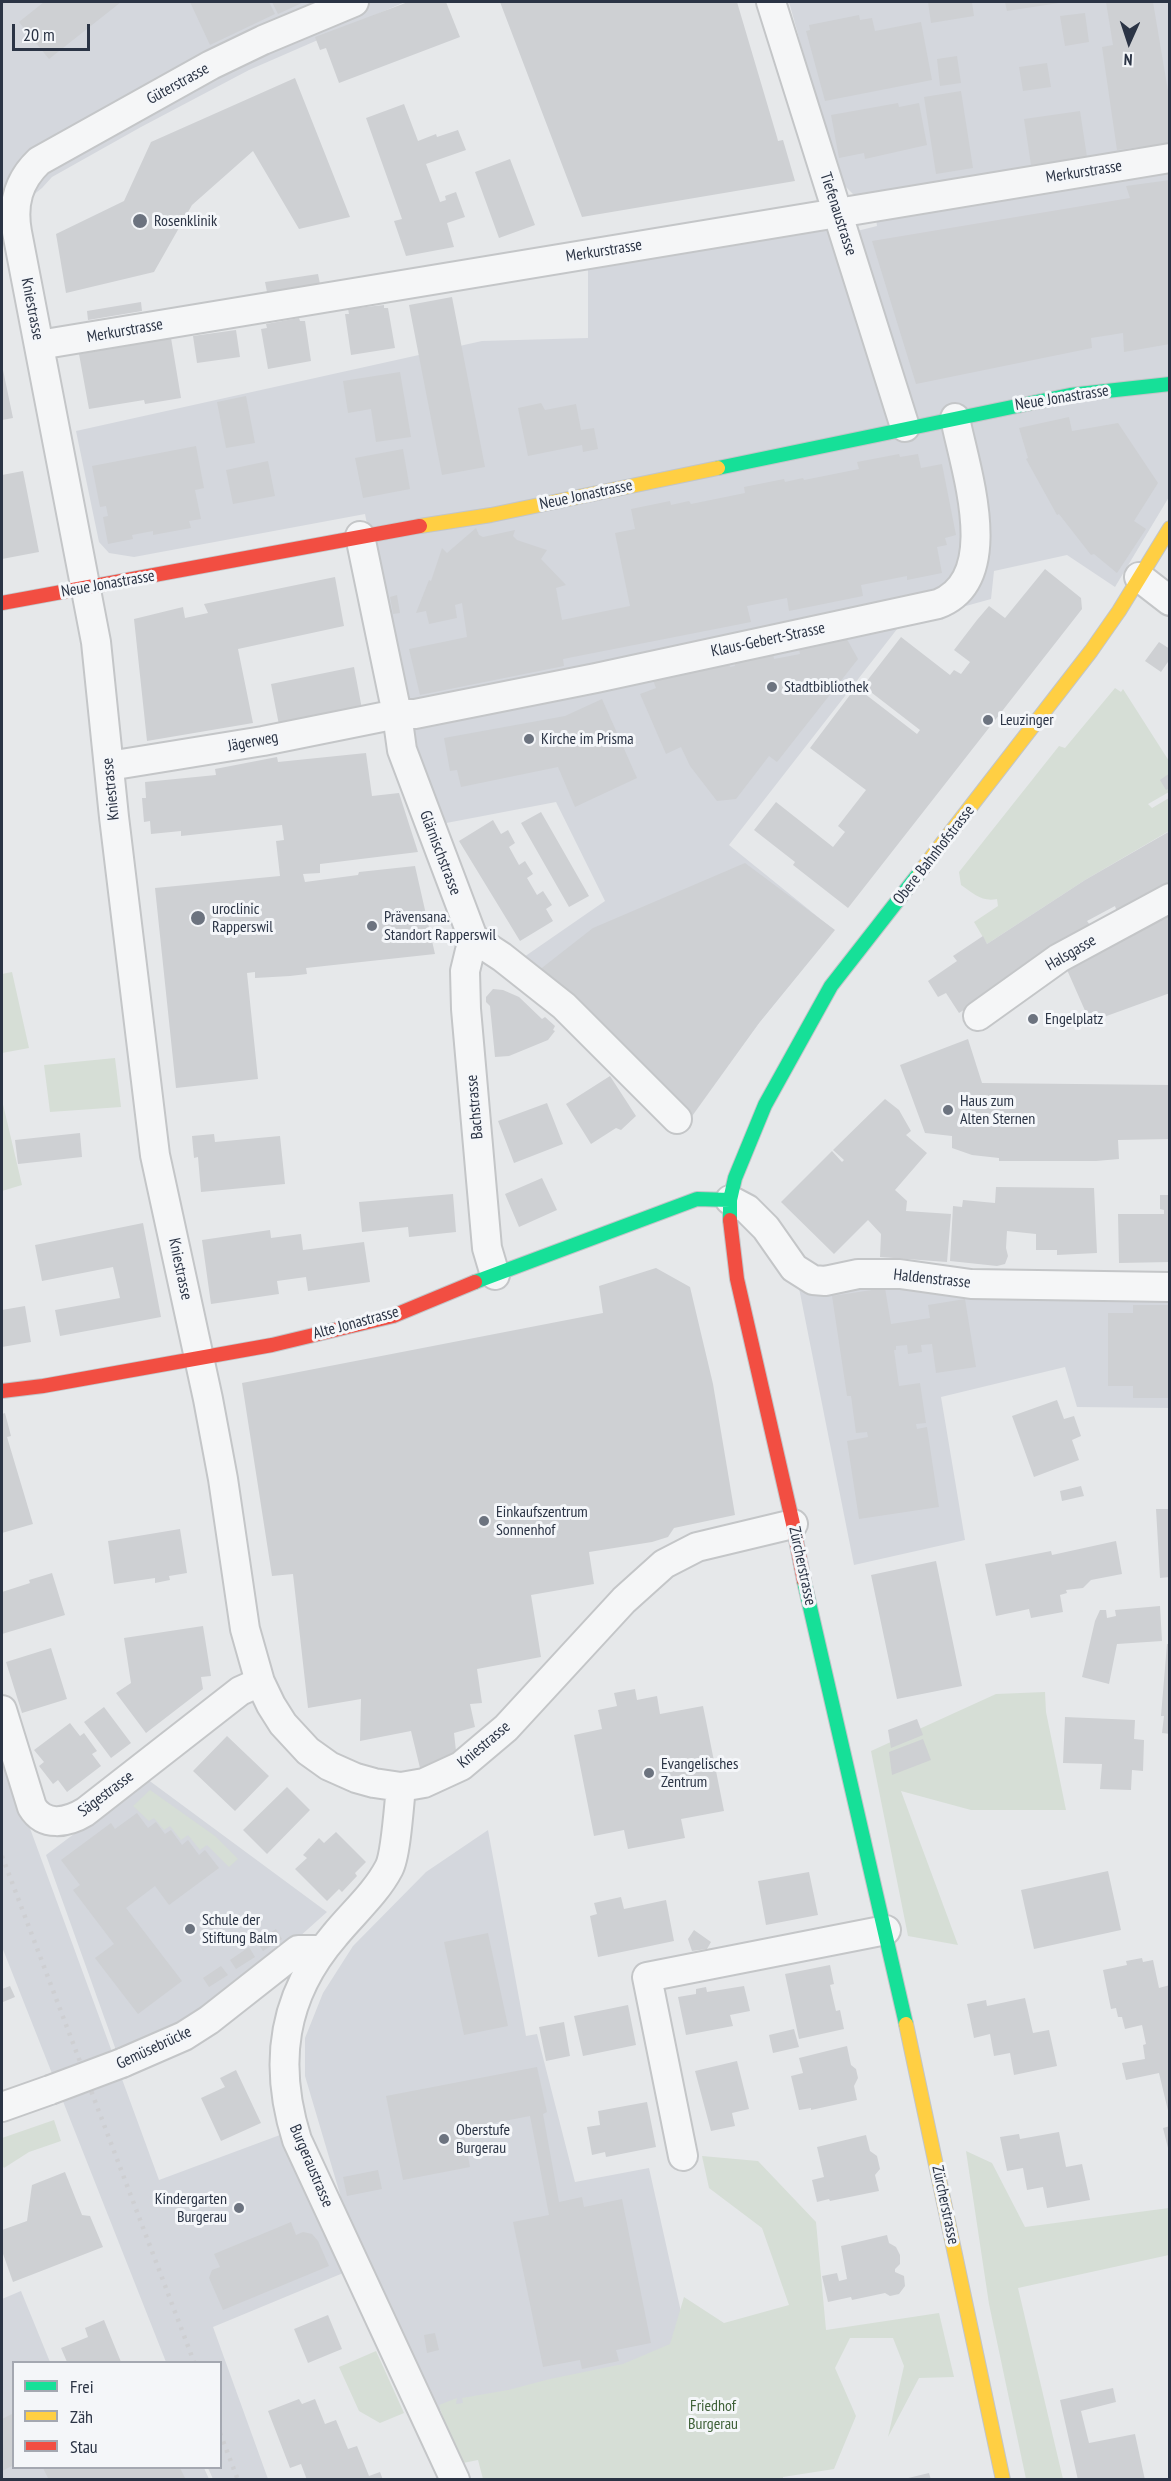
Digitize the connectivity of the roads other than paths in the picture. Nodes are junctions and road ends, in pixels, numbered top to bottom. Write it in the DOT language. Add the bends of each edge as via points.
graph roads {
  1 [pos="354,2"];
  2 [pos="771,2"];
  3 [pos="1170,158"];
  4 [pos="19,190"];
  5 [pos="838,213"];
  6 [pos="39,345"];
  7 [pos="1170,384"];
  8 [pos="955,418"];
  9 [pos="905,428"];
  10 [pos="1170,528"];
  11 [pos="360,536"];
  12 [pos="1139,578"];
  13 [pos="86,587"];
  14 [pos="1170,601"];
  15 [pos="2,603"];
  16 [pos="397,714"];
  17 [pos="109,766"];
  18 [pos="1170,898"];
  19 [pos="473,938"];
  20 [pos="978,1016"];
  21 [pos="676,1119"];
  22 [pos="730,1200"];
  23 [pos="495,1275"];
  24 [pos="1170,1287"];
  25 [pos="200,1357"];
  26 [pos="2,1391"];
  27 [pos="793,1524"];
  28 [pos="260,1682"];
  29 [pos="2,1710"];
  30 [pos="401,1787"];
  31 [pos="886,1930"];
  32 [pos="322,1950"];
  33 [pos="2,2107"];
  34 [pos="683,2156"];
  35 [pos="455,2480"];
  36 [pos="1002,2480"];
  1 -- 4 [label="street, Güterstrasse" via="228,56 39,161"];
  2 -- 5 [label="street, Tiefenaustrasse"];
  3 -- 5 [label="street, Merkurstrasse"];
  4 -- 6 [label="street, Kniestrasse" via="15,220"];
  5 -- 6 [label="street, Merkurstrasse"];
  5 -- 9 [label="street, Tiefenaustrasse"];
  6 -- 13 [label="street, Kniestrasse"];
  7 -- 8 [label="main road, Neue Jonastrasse" via="1070,395"];
  8 -- 9 [label="main road, Neue Jonastrasse"];
  8 -- 16 [label="street, Klaus-Gebert-Strasse" via="971,494 976,547 971,571 953,598 596,678 415,714"];
  9 -- 11 [label="main road, Neue Jonastrasse" via="501,513"];
  10 -- 12 [label="main road, Obere Bahnhofstrasse"];
  11 -- 13 [label="main road, Neue Jonastrasse"];
  11 -- 16 [label="street, Glärnischstrasse"];
  12 -- 14 [label="street"];
  12 -- 22 [label="main road, Obere Bahnhofstrasse" via="1091,651 831,986 765,1105 741,1160"];
  13 -- 15 [label="main road, Neue Jonastrasse"];
  13 -- 17 [label="street, Kniestrasse"];
  16 -- 17 [label="street, Jägerweg"];
  16 -- 19 [label="street, Glärnischstrasse" via="402,750"];
  17 -- 25 [label="street, Kniestrasse" via="155,1155"];
  18 -- 20 [label="street, Halsgasse" via="1059,958"];
  19 -- 21 [label="street" via="564,1006"];
  19 -- 23 [label="street, Bachstrasse" via="465,971 466,1010 488,1248"];
  22 -- 23 [label="main road, Alte Jonastrasse" via="697,1199"];
  22 -- 24 [label="street, Haldenstrasse" via="747,1209 766,1228 794,1268 813,1280 900,1274 971,1284"];
  22 -- 27 [label="main road, Zürcherstrasse" via="737,1279"];
  23 -- 25 [label="main road, Alte Jonastrasse" via="393,1316 272,1345"];
  25 -- 26 [label="main road, Alte Jonastrasse"];
  25 -- 28 [label="street, Kniestrasse" via="245,1629"];
  27 -- 30 [label="street, Kniestrasse" via="696,1547 669,1561 634,1590 506,1728 461,1766 424,1783"];
  27 -- 31 [label="main road, Zürcherstrasse"];
  28 -- 29 [label="street, Sägestrasse" via="240,1691 85,1812 61,1822 36,1815"];
  28 -- 30 [label="street, Kniestrasse" via="283,1724 308,1751 356,1778"];
  30 -- 32 [label="street, Burgeraustrasse" via="391,1865 379,1885"];
  31 -- 34 [label="street" via="647,1977"];
  31 -- 36 [label="main road, Zürcherstrasse"];
  32 -- 33 [label="street, Gemüsebrücke, bridge" via="298,1950 184,2036"];
  32 -- 35 [label="street, Burgeraustrasse" via="296,1999 289,2022 284,2068 288,2112 297,2140"];
}
